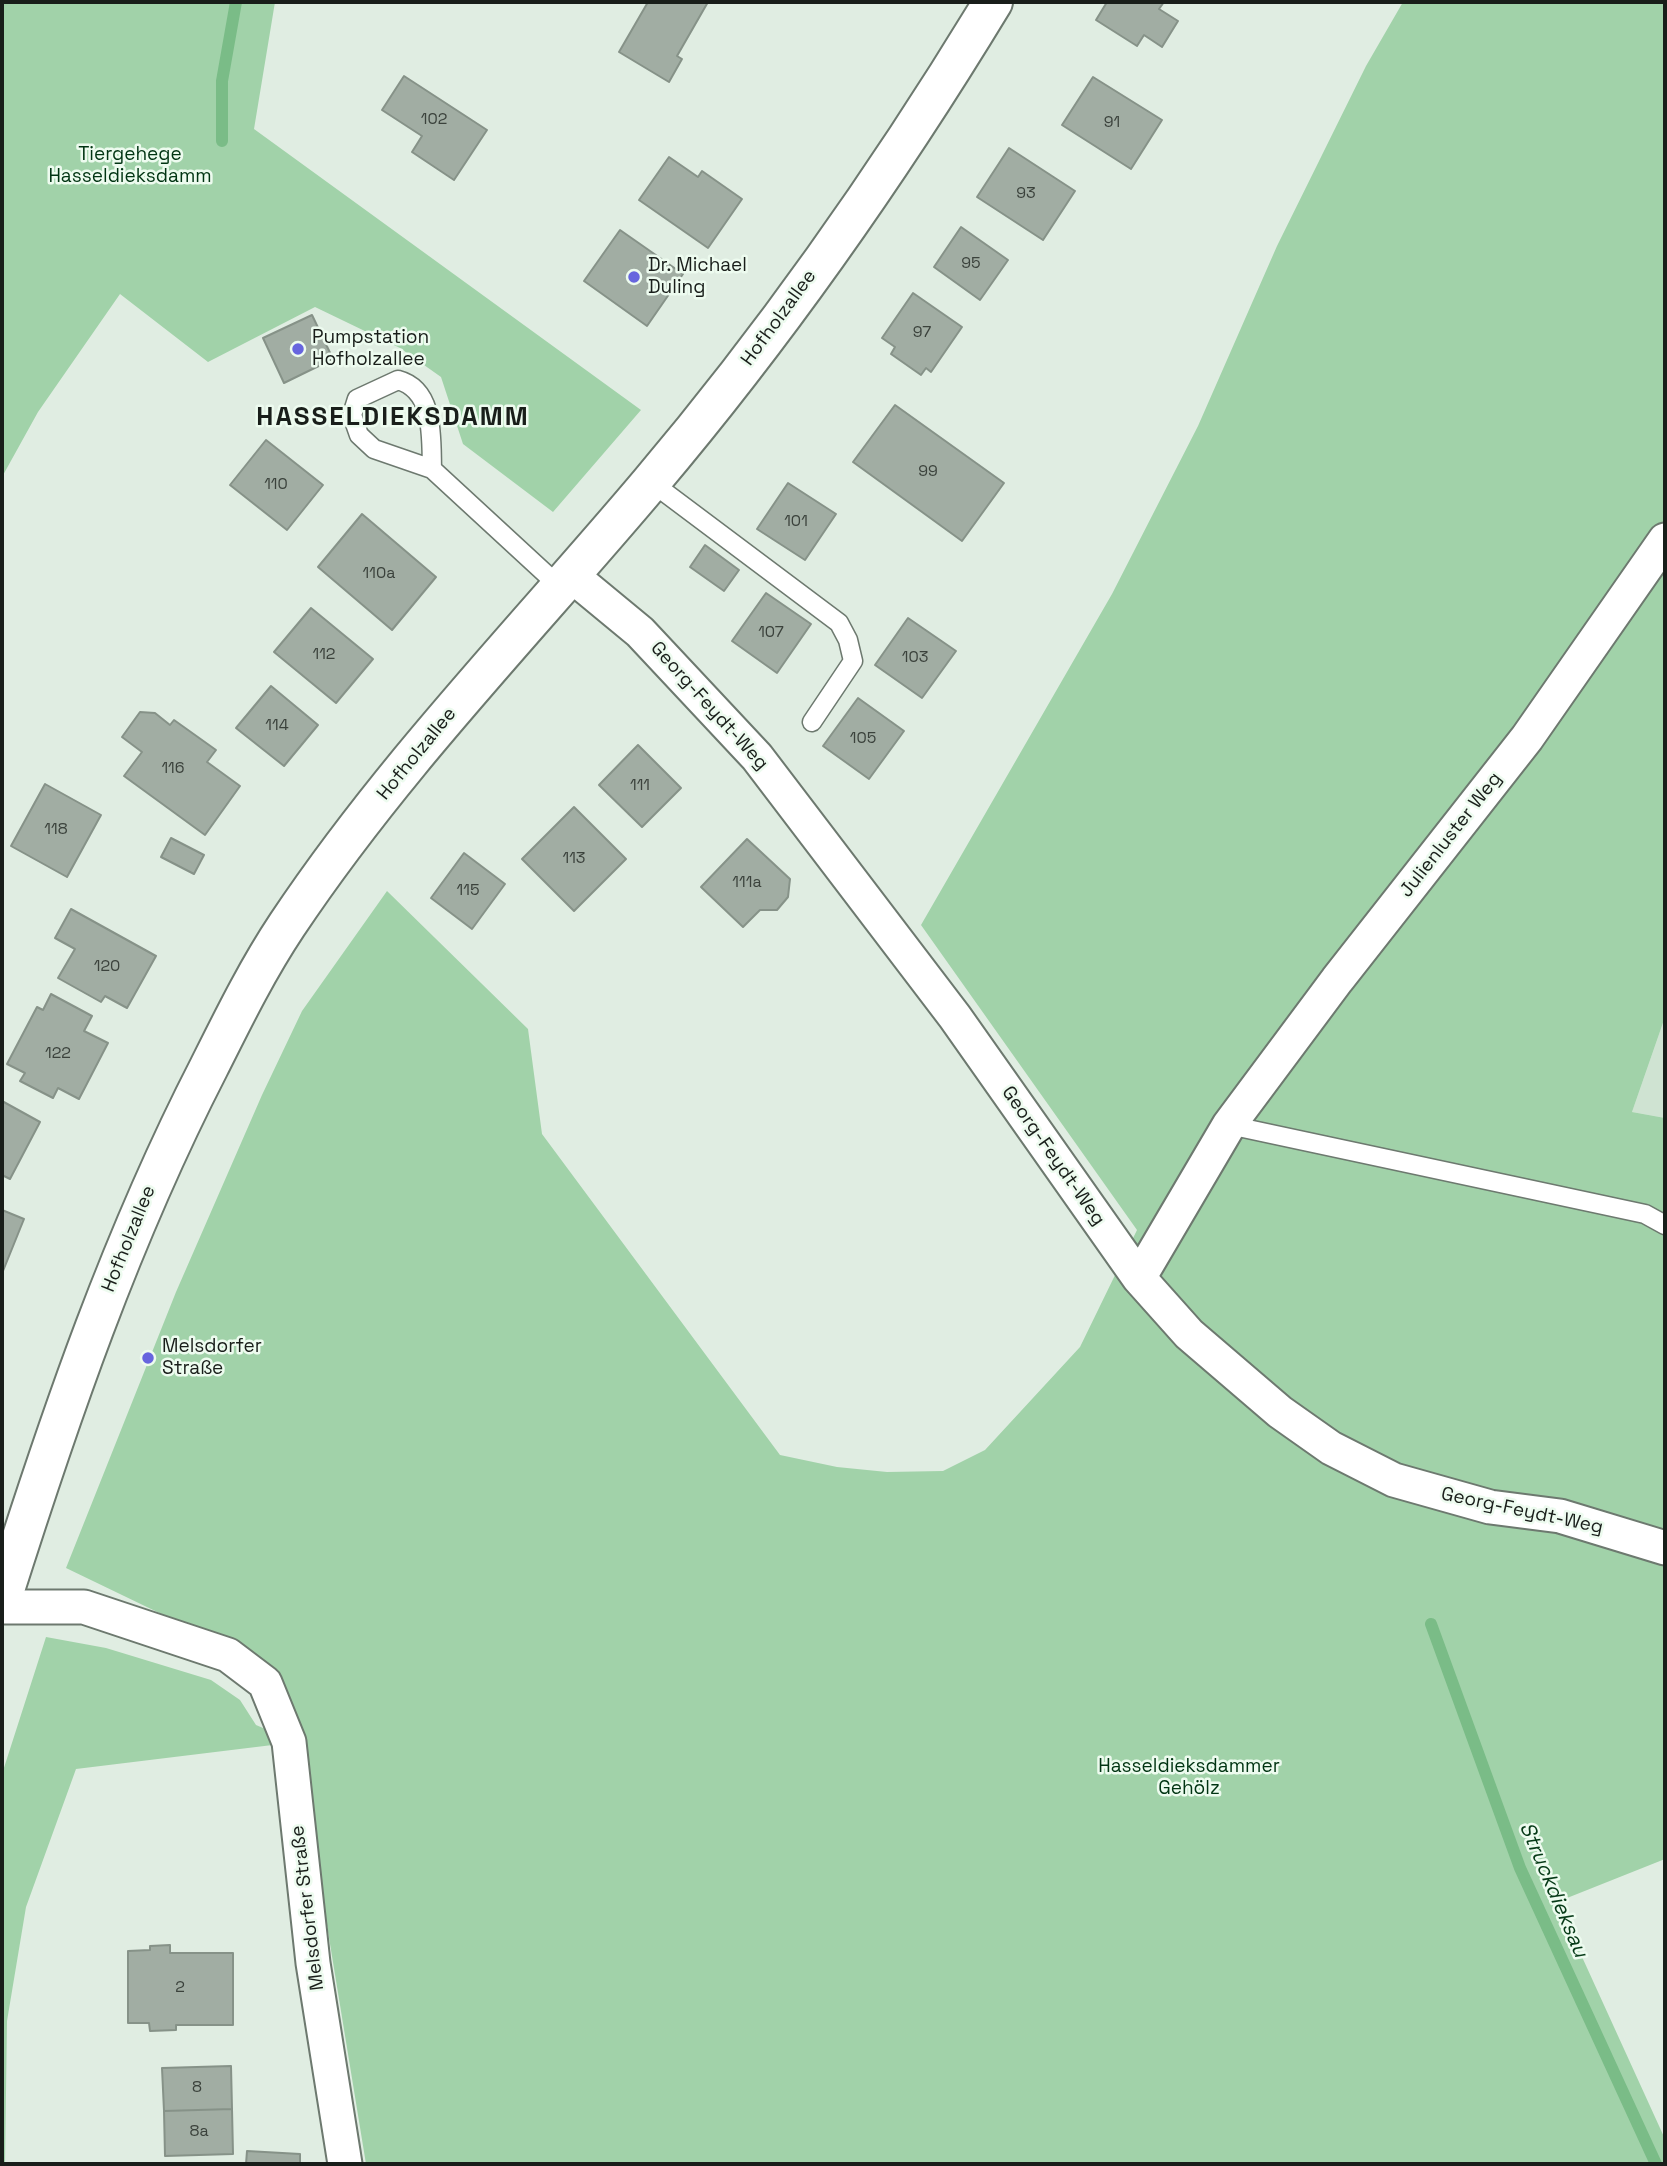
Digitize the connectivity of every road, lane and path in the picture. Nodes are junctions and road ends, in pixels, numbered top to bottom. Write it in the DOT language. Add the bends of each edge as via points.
graph roads {
  1 [pos="993,2"];
  2 [pos="432,469"];
  3 [pos="651,482"];
  4 [pos="1665,540"];
  5 [pos="566,581"];
  6 [pos="812,722"];
  7 [pos="1229,1125"];
  8 [pos="1665,1225"];
  9 [pos="1139,1278"];
  10 [pos="1665,1548"];
  11 [pos="2,1599"];
  12 [pos="2,1606"];
  13 [pos="345,2164"];
  1 -- 3 [label="street, Hofholzallee" via="870,192 712,408"];
  2 -- 2 [label="lane" via="430,423 423,399 411,383 398,380 357,399 352,415 359,435 374,449"];
  2 -- 5 [label="lane"];
  3 -- 5 [label="street, Hofholzallee"];
  3 -- 6 [label="lane" via="839,623 853,661"];
  4 -- 7 [label="street, Julienluster Weg" via="1527,738"];
  5 -- 9 [label="street, Georg-Feydt-Weg" via="640,632 757,757 955,1017"];
  5 -- 11 [label="street, Hofholzallee" via="379,800 286,927 249,988 159,1164 57,1430"];
  7 -- 8 [label="lane" via="1645,1214"];
  7 -- 9 [label="street, Julienluster Weg"];
  9 -- 10 [label="street, Georg-Feydt-Weg" via="1189,1334 1280,1412 1331,1448 1394,1480 1437,1494 1560,1516"];
  12 -- 13 [label="street, Melsdorfer Straße" via="84,1606 228,1655 265,1683 289,1742 313,1963"];
}
